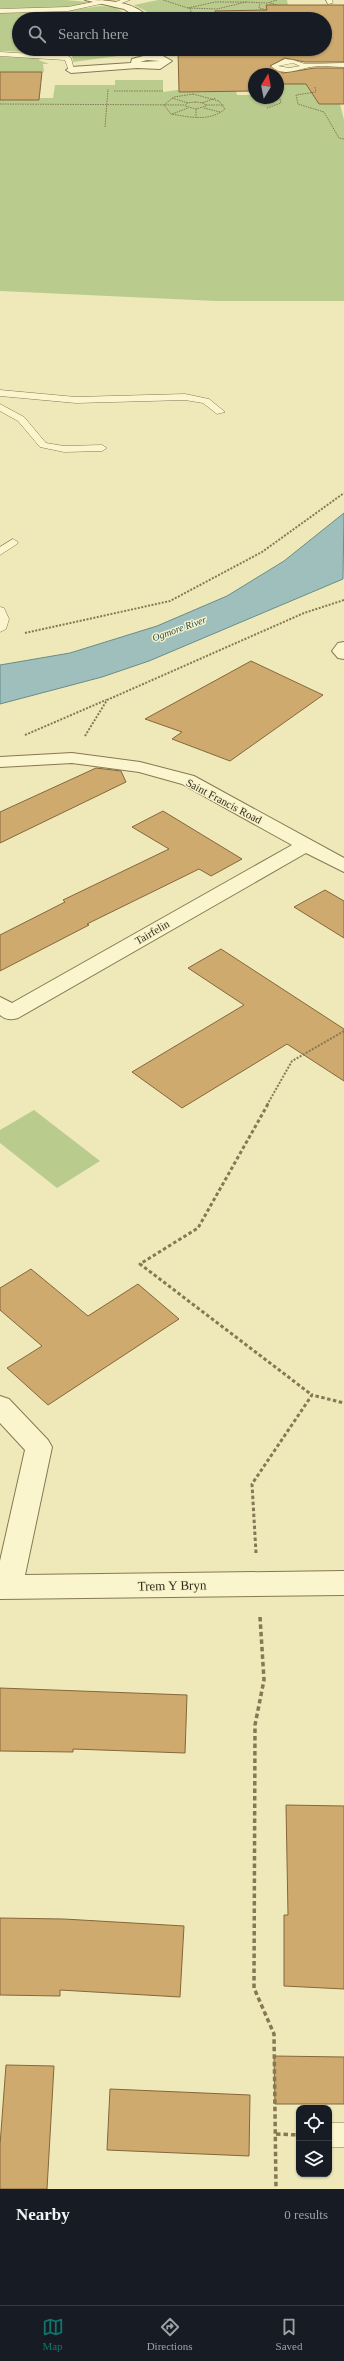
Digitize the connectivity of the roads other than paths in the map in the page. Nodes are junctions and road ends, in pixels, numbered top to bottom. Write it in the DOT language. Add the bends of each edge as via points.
graph roads {
  1 [pos="89,0"];
  2 [pos="127,0"];
  3 [pos="103,2"];
  4 [pos="113,4"];
  5 [pos="0,11"];
  6 [pos="135,12"];
  7 [pos="0,54"];
  8 [pos="12,55"];
  9 [pos="34,56"];
  10 [pos="156,56"];
  11 [pos="154,58"];
  12 [pos="137,65"];
  13 [pos="344,65"];
  14 [pos="304,66"];
  15 [pos="71,70"];
  16 [pos="0,393"];
  17 [pos="0,406"];
  18 [pos="220,412"];
  19 [pos="102,448"];
  20 [pos="13,542"];
  21 [pos="0,552"];
  22 [pos="0,610"];
  23 [pos="0,629"];
  24 [pos="344,646"];
  25 [pos="344,654"];
  26 [pos="0,762"];
  27 [pos="305,845"];
  28 [pos="344,866"];
  29 [pos="0,1004"];
  30 [pos="0,1406"];
  31 [pos="344,1583"];
  32 [pos="4,1587"];
  33 [pos="332,2135"];
  34 [pos="344,2135"];
  1 -- 3 [label="street"];
  2 -- 4 [label="lane"];
  3 -- 4 [label="street"];
  3 -- 5 [label="lane" via="68,9"];
  4 -- 6 [label="street"];
  7 -- 8 [label="lane"];
  9 -- 15 [label="lane" via="68,58"];
  10 -- 11 [label="street"];
  11 -- 12 [label="street" via="138,60 135,62"];
  11 -- 12 [label="street" via="165,60 167,63 154,67"];
  12 -- 15 [label="street"];
  13 -- 14 [label="lane"];
  14 -- 14 [label="lane" via="289,70 274,66 288,62"];
  16 -- 18 [label="lane" via="76,400 185,397 206,401"];
  17 -- 19 [label="lane" via="21,419 43,445 64,449"];
  20 -- 21 [label="lane"];
  22 -- 23 [label="lane"];
  24 -- 25 [label="street" via="340,651"];
  26 -- 27 [label="street, Saint Francis Road" via="72,758 140,767 188,780"];
  27 -- 28 [label="street, Saint Francis Road"];
  27 -- 29 [label="street, Tairfelin" via="11,1013"];
  30 -- 32 [label="street" via="39,1448"];
  31 -- 32 [label="street, Trem Y Bryn"];
  33 -- 34 [label="lane"];
}
